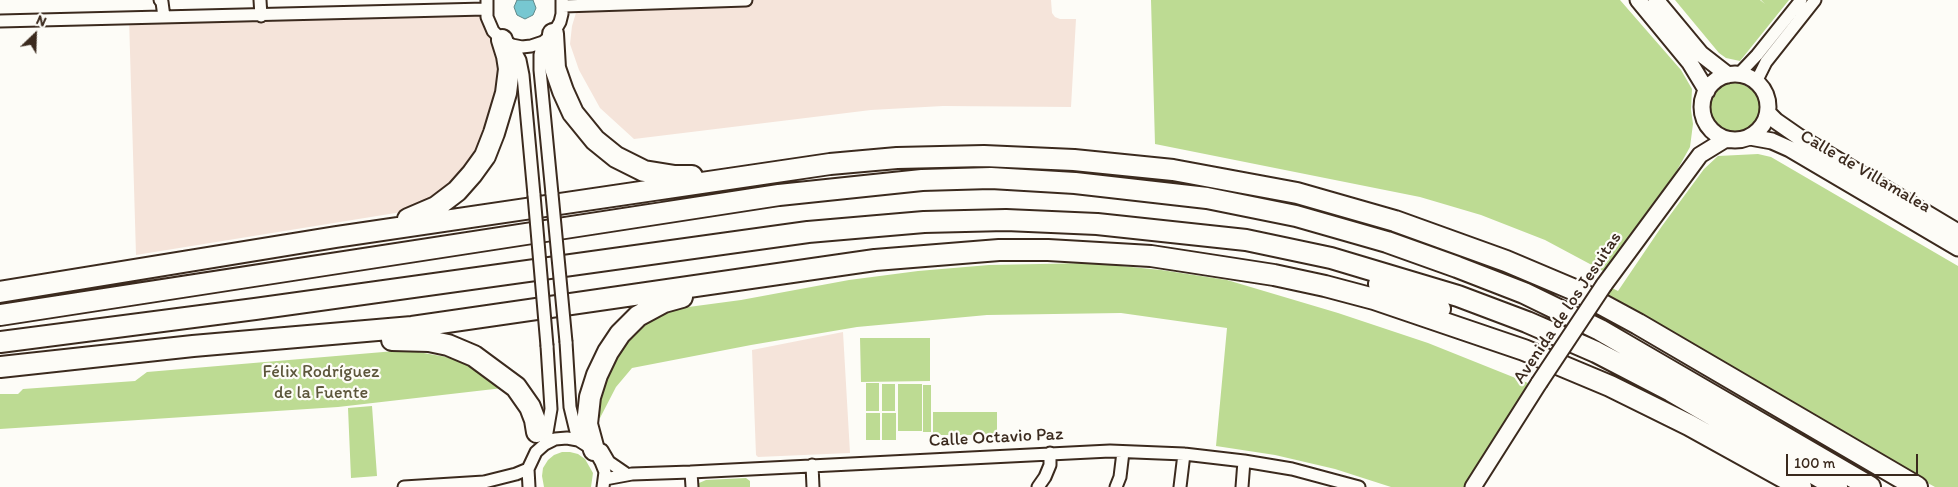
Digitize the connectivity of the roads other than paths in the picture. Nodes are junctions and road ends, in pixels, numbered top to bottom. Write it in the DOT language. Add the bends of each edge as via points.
graph roads {
  1 [pos="160,0"];
  2 [pos="260,0"];
  3 [pos="746,0"];
  4 [pos="1638,0"];
  5 [pos="1656,0"];
  6 [pos="1801,0"];
  7 [pos="1815,0"];
  8 [pos="562,3"];
  9 [pos="486,5"];
  10 [pos="261,16"];
  11 [pos="164,17"];
  12 [pos="0,22"];
  13 [pos="548,38"];
  14 [pos="507,42"];
  15 [pos="1733,75"];
  16 [pos="1756,82"];
  17 [pos="1707,91"];
  18 [pos="1768,113"];
  19 [pos="1705,121"];
  20 [pos="1750,137"];
  21 [pos="1726,139"];
  22 [pos="1700,155"];
  23 [pos="830,164"];
  24 [pos="1958,232"];
  25 [pos="1191,234"];
  26 [pos="336,237"];
  27 [pos="1958,248"];
  28 [pos="362,258"];
  29 [pos="781,272"];
  30 [pos="0,293"];
  31 [pos="255,309"];
  32 [pos="0,315"];
  33 [pos="0,342"];
  34 [pos="193,346"];
  35 [pos="1524,350"];
  36 [pos="0,354"];
  37 [pos="0,367"];
  38 [pos="587,442"];
  39 [pos="1722,442"];
  40 [pos="539,443"];
  41 [pos="1123,452"];
  42 [pos="1050,453"];
  43 [pos="1184,454"];
  44 [pos="1244,461"];
  45 [pos="812,466"];
  46 [pos="692,472"];
  47 [pos="625,474"];
  48 [pos="1839,478"];
  49 [pos="606,480"];
  50 [pos="522,483"];
  51 [pos="443,486"];
  52 [pos="404,487"];
  53 [pos="692,487"];
  54 [pos="814,487"];
  55 [pos="1038,487"];
  56 [pos="1116,487"];
  57 [pos="1180,487"];
  58 [pos="1242,487"];
  59 [pos="1359,487"];
  60 [pos="1473,487"];
  61 [pos="1789,487"];
  62 [pos="1801,487"];
  63 [pos="1870,487"];
  64 [pos="1878,487"];
  65 [pos="1917,487"];
  1 -- 11 [label="street"];
  2 -- 10 [label="street"];
  3 -- 8 [label="street"];
  4 -- 17 [label="street" via="1690,62"];
  5 -- 15 [label="street" via="1712,65"];
  6 -- 15 [label="street" via="1757,55"];
  7 -- 16 [label="street" via="1766,62"];
  8 -- 13 [label="street" via="560,22"];
  9 -- 10 [label="street"];
  9 -- 14 [label="street" via="489,24"];
  10 -- 11 [label="street"];
  11 -- 12 [label="street"];
  13 -- 14 [label="street" via="531,46"];
  13 -- 23 [label="highway" via="555,68 573,113 609,152 644,171 703,176 808,162"];
  13 -- 38 [label="street, bridge" via="540,55 540,70 570,407"];
  14 -- 26 [label="highway" via="509,69 506,93 485,156 472,174 436,207 415,217"];
  14 -- 40 [label="street, bridge" via="520,60 523,75 547,346 551,409"];
  15 -- 16 [label="street"];
  15 -- 17 [label="street" via="1713,83"];
  16 -- 18 [label="street" via="1766,95"];
  17 -- 19 [label="street" via="1703,100"];
  18 -- 20 [label="street" via="1764,124"];
  18 -- 24 [label="street, Calle de Villamalea" via="1799,137"];
  19 -- 21 [label="street"];
  19 -- 22 [label="street, Avenida de los Jesuitas"];
  20 -- 21 [label="street"];
  20 -- 27 [label="street, Calle de Villamalea" via="1772,141 1790,150"];
  21 -- 22 [label="street, Avenida de los Jesuitas"];
  22 -- 60 [label="street, Avenida de los Jesuitas, bridge" via="1604,285"];
  23 -- 26 [label="highway"];
  23 -- 65 [label="highway" via="974,156 1074,160 1173,170 1288,191 1395,221 1506,261 1577,291"];
  25 -- 31 [label="highway" via="1097,224 1006,220 924,222 808,232"];
  25 -- 35 [label="highway" via="1362,277 1488,330"];
  25 -- 48 [label="highway" via="1246,240 1331,258 1458,296 1596,352"];
  26 -- 30 [label="highway"];
  28 -- 30 [label="highway"];
  28 -- 32 [label="highway"];
  28 -- 48 [label="highway" via="778,195 922,180 991,178 1075,183 1207,198 1296,216 1386,242 1524,293 1672,370"];
  29 -- 34 [label="highway" via="412,327"];
  29 -- 35 [label="highway" via="875,260 999,250 1151,256 1325,286 1374,299"];
  29 -- 38 [label="highway" via="673,299 638,316 620,334 597,375 590,397"];
  31 -- 33 [label="highway"];
  31 -- 36 [label="highway" via="208,323"];
  34 -- 37 [label="highway"];
  34 -- 40 [label="highway" via="406,340 448,345 474,356 516,387 530,407"];
  35 -- 39 [label="highway" via="1610,386"];
  38 -- 40 [label="street" via="561,439"];
  38 -- 47 [label="street"];
  38 -- 49 [label="street"];
  39 -- 61 [label="highway"];
  39 -- 62 [label="highway"];
  40 -- 50 [label="street"];
  40 -- 50 [label="street" via="528,453"];
  41 -- 42 [label="street, Calle Octavio Paz"];
  41 -- 43 [label="street, Calle Octavio Paz"];
  41 -- 56 [label="street"];
  42 -- 45 [label="street, Calle Octavio Paz"];
  42 -- 55 [label="street" via="1046,477"];
  43 -- 44 [label="street, Calle Octavio Paz"];
  43 -- 57 [label="street"];
  44 -- 58 [label="street"];
  44 -- 59 [label="street, Calle Octavio Paz" via="1292,469"];
  45 -- 46 [label="street, Calle Octavio Paz"];
  45 -- 54 [label="street"];
  46 -- 47 [label="street, Calle Octavio Paz"];
  46 -- 53 [label="street"];
  47 -- 49 [label="street, Calle Octavio Paz"];
  48 -- 63 [label="highway"];
  48 -- 64 [label="highway"];
  50 -- 51 [label="street" via="493,481"];
  51 -- 52 [label="street"];
}
